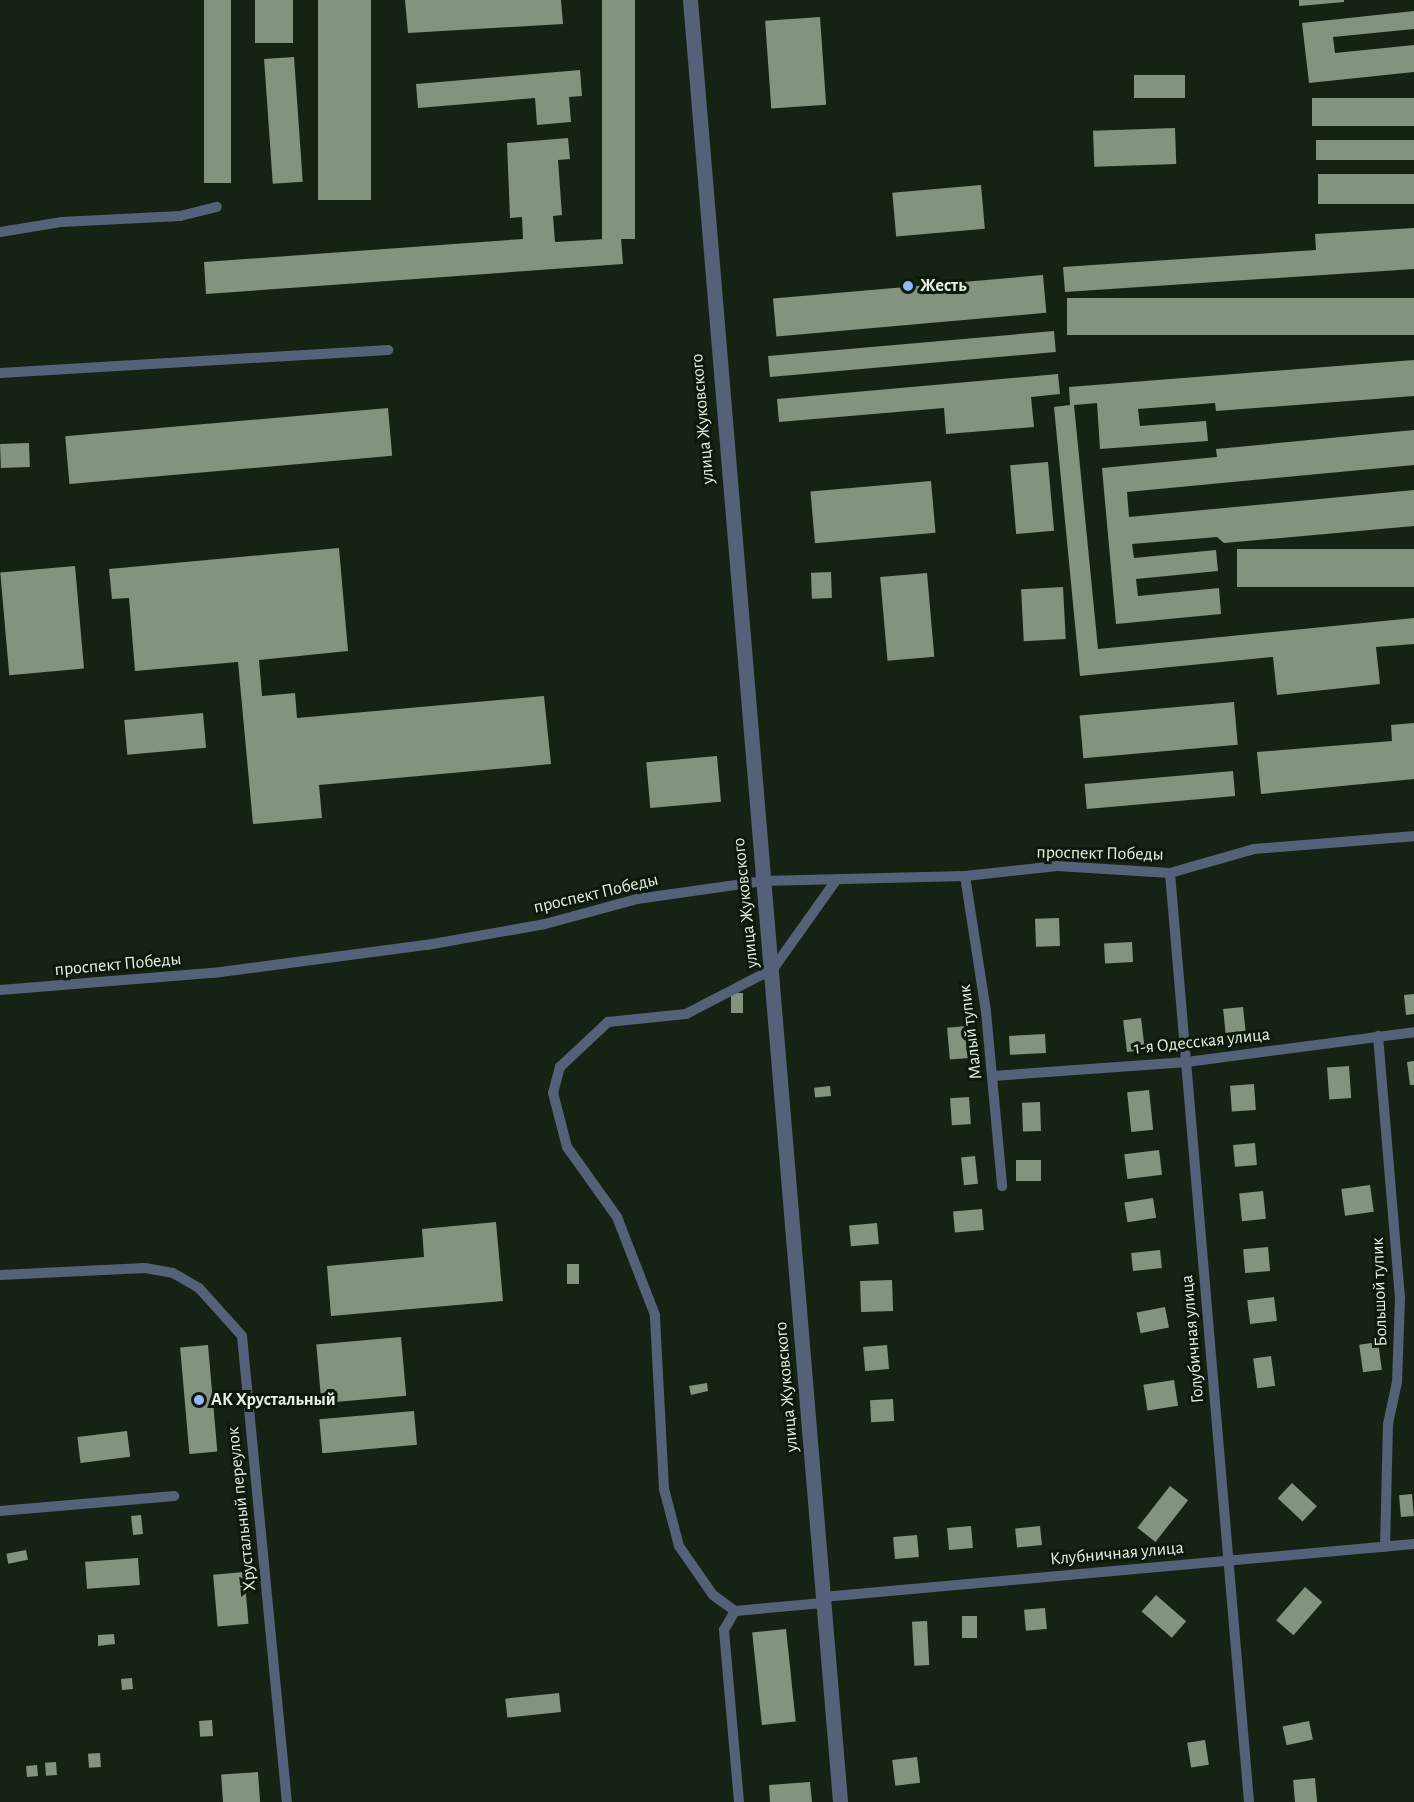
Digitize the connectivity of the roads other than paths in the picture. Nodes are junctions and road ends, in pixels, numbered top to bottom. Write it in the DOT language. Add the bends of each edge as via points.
graph roads {
  1 [pos="690,0"];
  2 [pos="217,207"];
  3 [pos="0,232"];
  4 [pos="388,350"];
  5 [pos="0,373"];
  6 [pos="1414,836"];
  7 [pos="1170,873"];
  8 [pos="965,876"];
  9 [pos="837,879"];
  10 [pos="764,881"];
  11 [pos="773,969"];
  12 [pos="0,990"];
  13 [pos="1414,1032"];
  14 [pos="1378,1036"];
  15 [pos="1187,1062"];
  16 [pos="993,1076"];
  17 [pos="1002,1186"];
  18 [pos="0,1275"];
  19 [pos="174,1496"];
  20 [pos="0,1511"];
  21 [pos="1414,1544"];
  22 [pos="1384,1547"];
  23 [pos="1228,1561"];
  24 [pos="823,1600"];
  25 [pos="735,1611"];
  26 [pos="287,1802"];
  27 [pos="739,1802"];
  28 [pos="840,1802"];
  29 [pos="1249,1802"];
  1 -- 10 [label="street, улица Жуковского"];
  2 -- 3 [label="lane" via="180,216 84,220"];
  4 -- 5 [label="lane"];
  6 -- 7 [label="lane, проспект Победы" via="1254,849"];
  7 -- 8 [label="lane, проспект Победы" via="1057,866"];
  7 -- 15 [label="lane, Голубичная улица"];
  8 -- 9 [label="lane, проспект Победы"];
  8 -- 16 [label="lane, Малый тупик"];
  9 -- 10 [label="lane, проспект Победы"];
  9 -- 11 [label="lane"];
  10 -- 11 [label="street, улица Жуковского"];
  10 -- 12 [label="lane, проспект Победы" via="637,899 545,924 416,946 213,974"];
  11 -- 24 [label="street, улица Жуковского"];
  11 -- 25 [label="lane" via="686,1014 608,1022 560,1067 553,1093 567,1147 617,1217 655,1315 664,1489 679,1546 713,1595"];
  13 -- 14 [label="lane, 1-я Одесская улица"];
  14 -- 15 [label="lane, 1-я Одесская улица"];
  14 -- 22 [label="lane, Большой тупик" via="1400,1297 1397,1382 1388,1424"];
  15 -- 16 [label="lane, 1-я Одесская улица"];
  15 -- 23 [label="lane, Голубичная улица"];
  16 -- 17 [label="lane, Малый тупик"];
  18 -- 26 [label="lane, Хрустальный переулок" via="145,1268 173,1273 199,1288 242,1336"];
  19 -- 20 [label="lane"];
  21 -- 22 [label="lane, Клубничная улица"];
  22 -- 23 [label="lane, Клубничная улица"];
  23 -- 24 [label="lane, Клубничная улица"];
  23 -- 29 [label="lane, Голубичная улица"];
  24 -- 25 [label="lane, Клубничная улица"];
  24 -- 28 [label="street, улица Жуковского"];
  25 -- 27 [label="lane" via="724,1630"];
}
